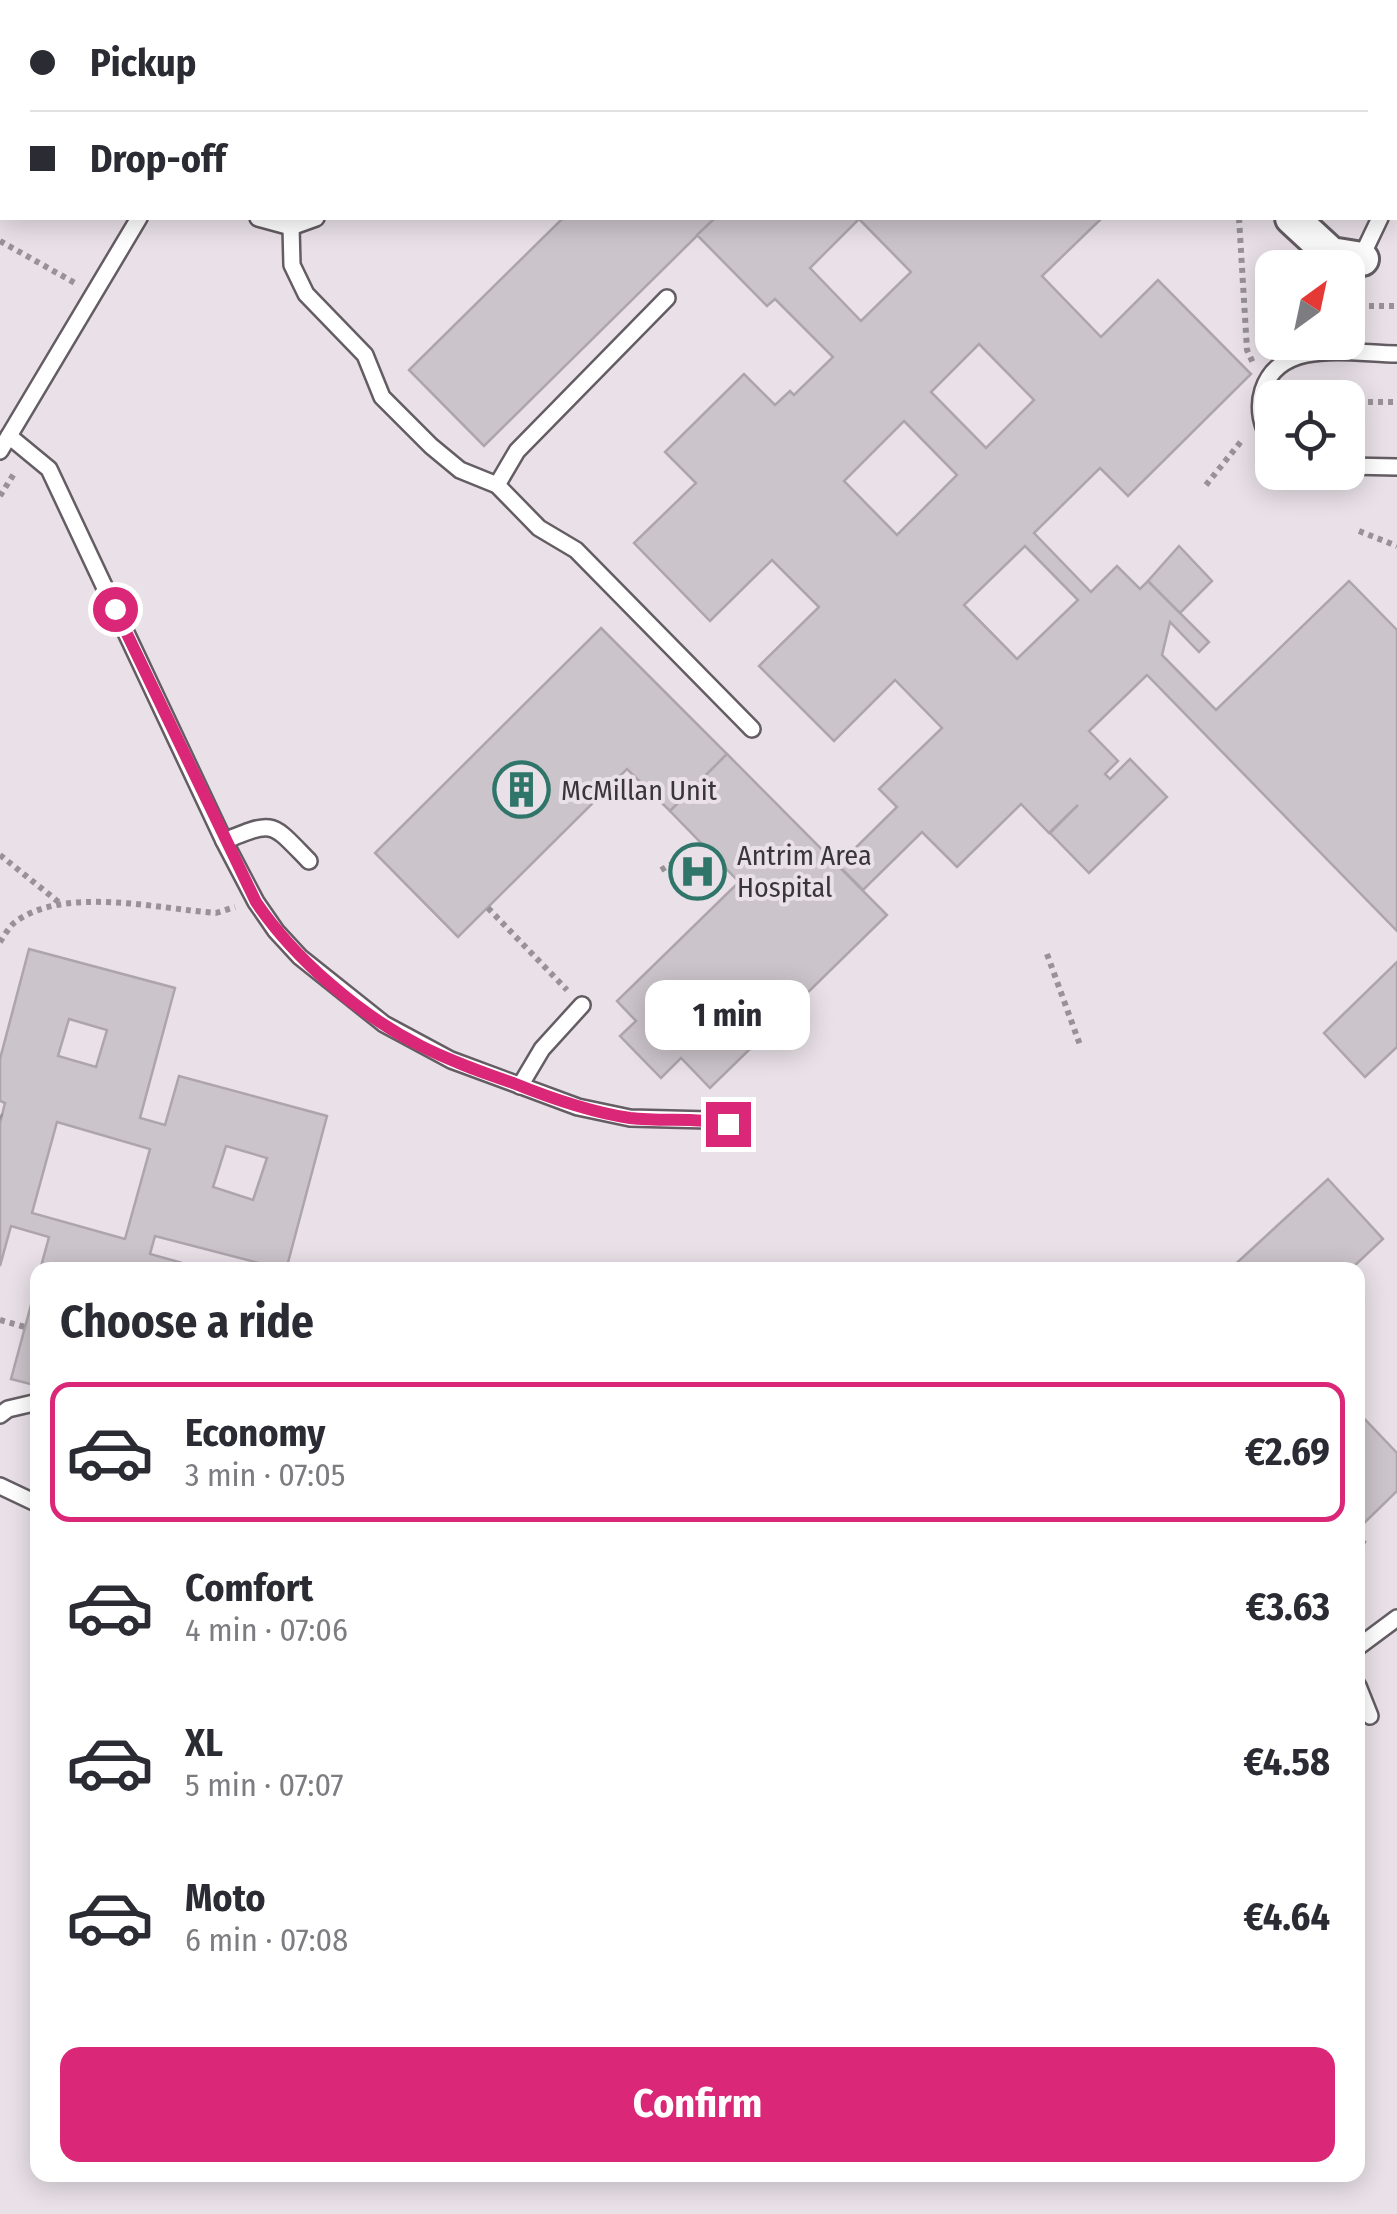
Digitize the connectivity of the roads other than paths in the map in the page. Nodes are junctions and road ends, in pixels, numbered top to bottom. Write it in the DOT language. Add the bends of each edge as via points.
graph roads {
  1 [pos="137,220"];
  2 [pos="265,220"];
  3 [pos="311,220"];
  4 [pos="1294,220"];
  5 [pos="1379,220"];
  6 [pos="291,228"];
  7 [pos="1327,250"];
  8 [pos="1365,250"];
  9 [pos="667,298"];
  10 [pos="1365,352"];
  11 [pos="1397,354"];
  12 [pos="1285,360"];
  13 [pos="1267,380"];
  14 [pos="9,436"];
  15 [pos="0,451"];
  16 [pos="1365,466"];
  17 [pos="1397,467"];
  18 [pos="498,485"];
  19 [pos="752,730"];
  20 [pos="224,841"];
  21 [pos="309,861"];
  22 [pos="582,1005"];
  23 [pos="520,1086"];
  24 [pos="728,1124"];
  25 [pos="30,1404"];
  26 [pos="0,1416"];
  27 [pos="0,1486"];
  28 [pos="30,1500"];
  29 [pos="1397,1618"];
  30 [pos="1365,1643"];
  31 [pos="1365,1704"];
  32 [pos="1370,1716"];
  1 -- 14 [label="lane"];
  2 -- 6 [label="lane"];
  3 -- 6 [label="lane"];
  4 -- 7 [label="street"];
  5 -- 8 [label="lane"];
  6 -- 18 [label="lane" via="292,264 306,294 365,355 382,397 460,470"];
  9 -- 18 [label="lane" via="517,451"];
  10 -- 11 [label="lane"];
  12 -- 13 [label="lane"];
  14 -- 15 [label="lane"];
  14 -- 20 [label="lane" via="49,468"];
  16 -- 17 [label="lane"];
  18 -- 19 [label="lane" via="539,528 576,550"];
  20 -- 21 [label="lane" via="271,826"];
  20 -- 23 [label="lane" via="256,902 300,957 384,1024"];
  22 -- 23 [label="lane" via="542,1048"];
  23 -- 24 [label="lane" via="630,1118"];
  25 -- 26 [label="lane"];
  27 -- 28 [label="lane"];
  29 -- 30 [label="lane"];
  31 -- 32 [label="lane"];
}
